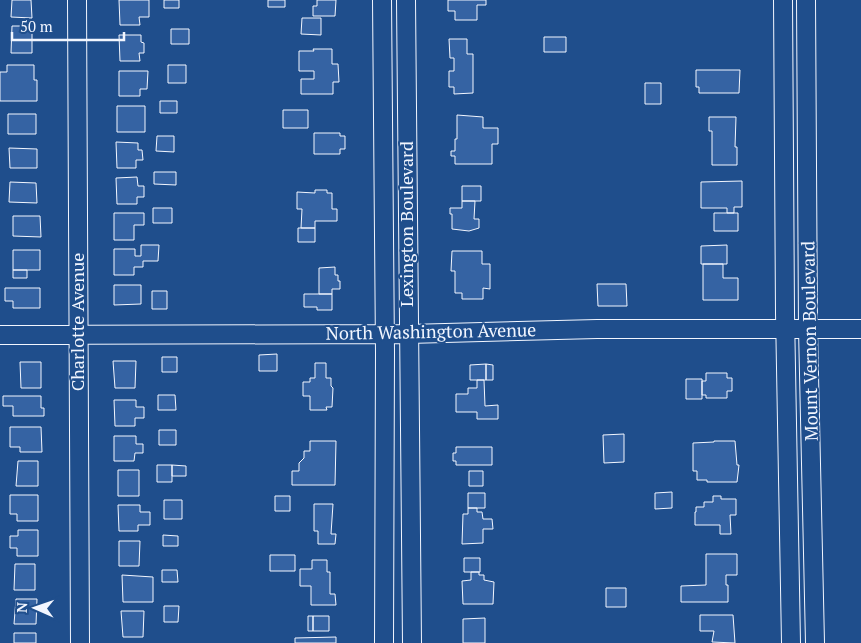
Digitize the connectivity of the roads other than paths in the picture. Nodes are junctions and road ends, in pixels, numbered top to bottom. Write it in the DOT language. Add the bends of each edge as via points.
graph roads {
  1 [pos="77,0"];
  2 [pos="382,0"];
  3 [pos="406,0"];
  4 [pos="783,0"];
  5 [pos="806,0"];
  6 [pos="382,47"];
  7 [pos="406,47"];
  8 [pos="784,48"];
  9 [pos="807,48"];
  10 [pos="786,329"];
  11 [pos="808,329"];
  12 [pos="861,329"];
  13 [pos="385,334"];
  14 [pos="408,334"];
  15 [pos="0,335"];
  16 [pos="78,335"];
  17 [pos="383,610"];
  18 [pos="412,611"];
  19 [pos="791,638"];
  20 [pos="816,638"];
  21 [pos="80,643"];
  22 [pos="384,643"];
  23 [pos="412,643"];
  1 -- 16 [label="street, Charlotte Avenue"];
  2 -- 6 [label="street, Lexington Boulevard"];
  3 -- 7 [label="street, Lexington Boulevard"];
  4 -- 8 [label="street, Mount Vernon Boulevard"];
  5 -- 9 [label="street, Mount Vernon Boulevard"];
  6 -- 7 [label="street"];
  6 -- 13 [label="street, Lexington Boulevard"];
  7 -- 14 [label="street, Lexington Boulevard"];
  8 -- 9 [label="street"];
  8 -- 10 [label="street, Mount Vernon Boulevard"];
  9 -- 11 [label="street, Mount Vernon Boulevard"];
  10 -- 11 [label="street, North Washington Avenue"];
  10 -- 14 [label="street, North Washington Avenue"];
  10 -- 19 [label="street, Mount Vernon Boulevard"];
  11 -- 12 [label="street, North Washington Avenue"];
  11 -- 20 [label="street, Mount Vernon Boulevard"];
  13 -- 14 [label="street, North Washington Avenue"];
  13 -- 16 [label="street, North Washington Avenue"];
  13 -- 17 [label="street, Lexington Boulevard"];
  14 -- 18 [label="street, Lexington Boulevard"];
  15 -- 16 [label="street, North Washington Avenue"];
  16 -- 21 [label="street, Charlotte Avenue"];
  17 -- 18 [label="street"];
  17 -- 22 [label="street, Lexington Boulevard"];
  18 -- 23 [label="street, Lexington Boulevard"];
  19 -- 20 [label="street, Mount Vernon Boulevard"];
}
